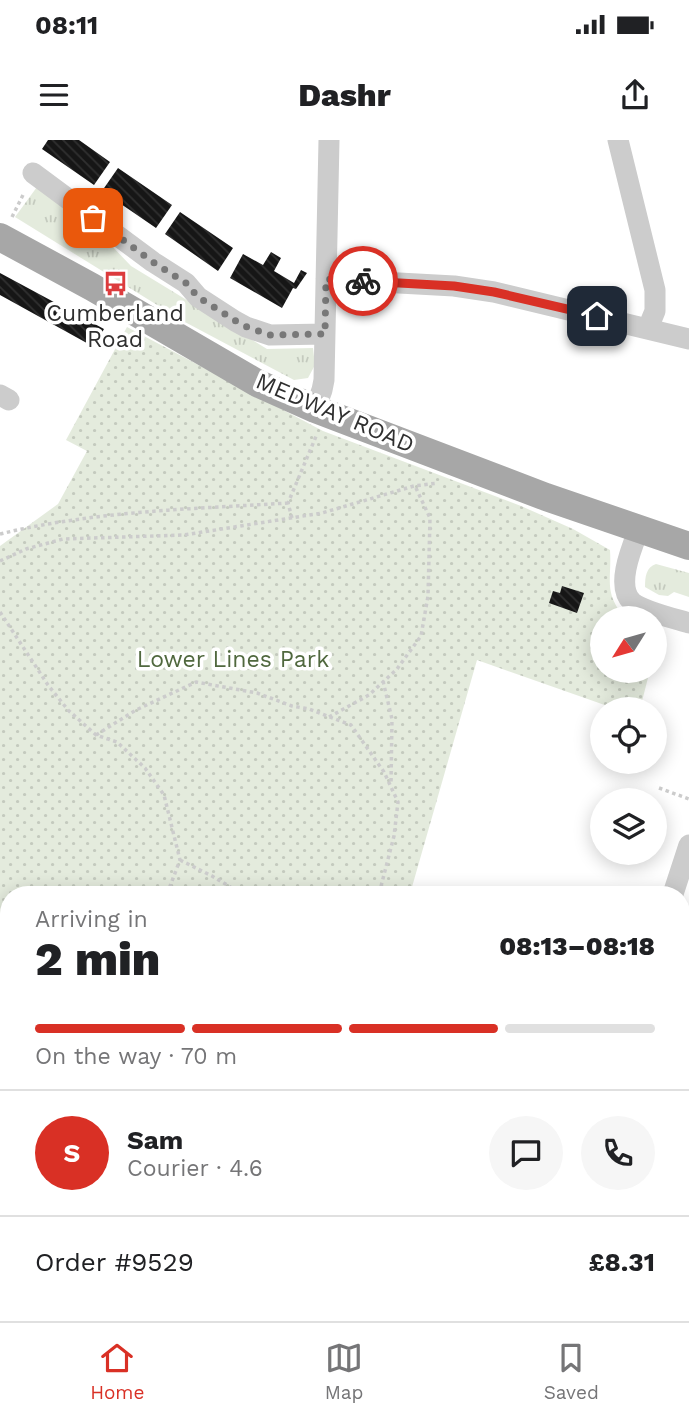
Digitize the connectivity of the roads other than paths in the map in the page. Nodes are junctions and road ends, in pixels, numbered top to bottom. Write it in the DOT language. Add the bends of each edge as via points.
graph roads {
  1 [pos="329,140"];
  2 [pos="618,140"];
  3 [pos="33,173"];
  4 [pos="4,232"];
  5 [pos="326,279"];
  6 [pos="648,328"];
  7 [pos="325,334"];
  8 [pos="689,339"];
  9 [pos="318,417"];
  10 [pos="639,529"];
  11 [pos="689,546"];
  12 [pos="689,623"];
  13 [pos="689,845"];
  14 [pos="676,886"];
  1 -- 5 [label="street"];
  2 -- 6 [label="street" via="655,290 655,311"];
  3 -- 7 [label="street, MEDWAY ROAD" via="235,321 270,335"];
  4 -- 9 [label="main road, MEDWAY ROAD"];
  5 -- 6 [label="street" via="494,292"];
  5 -- 7 [label="street"];
  6 -- 8 [label="street"];
  7 -- 9 [label="street"];
  9 -- 10 [label="main road, MEDWAY ROAD"];
  10 -- 11 [label="main road, MEDWAY ROAD"];
  10 -- 12 [label="street" via="625,578 632,602"];
  13 -- 14 [label="street"];
}
